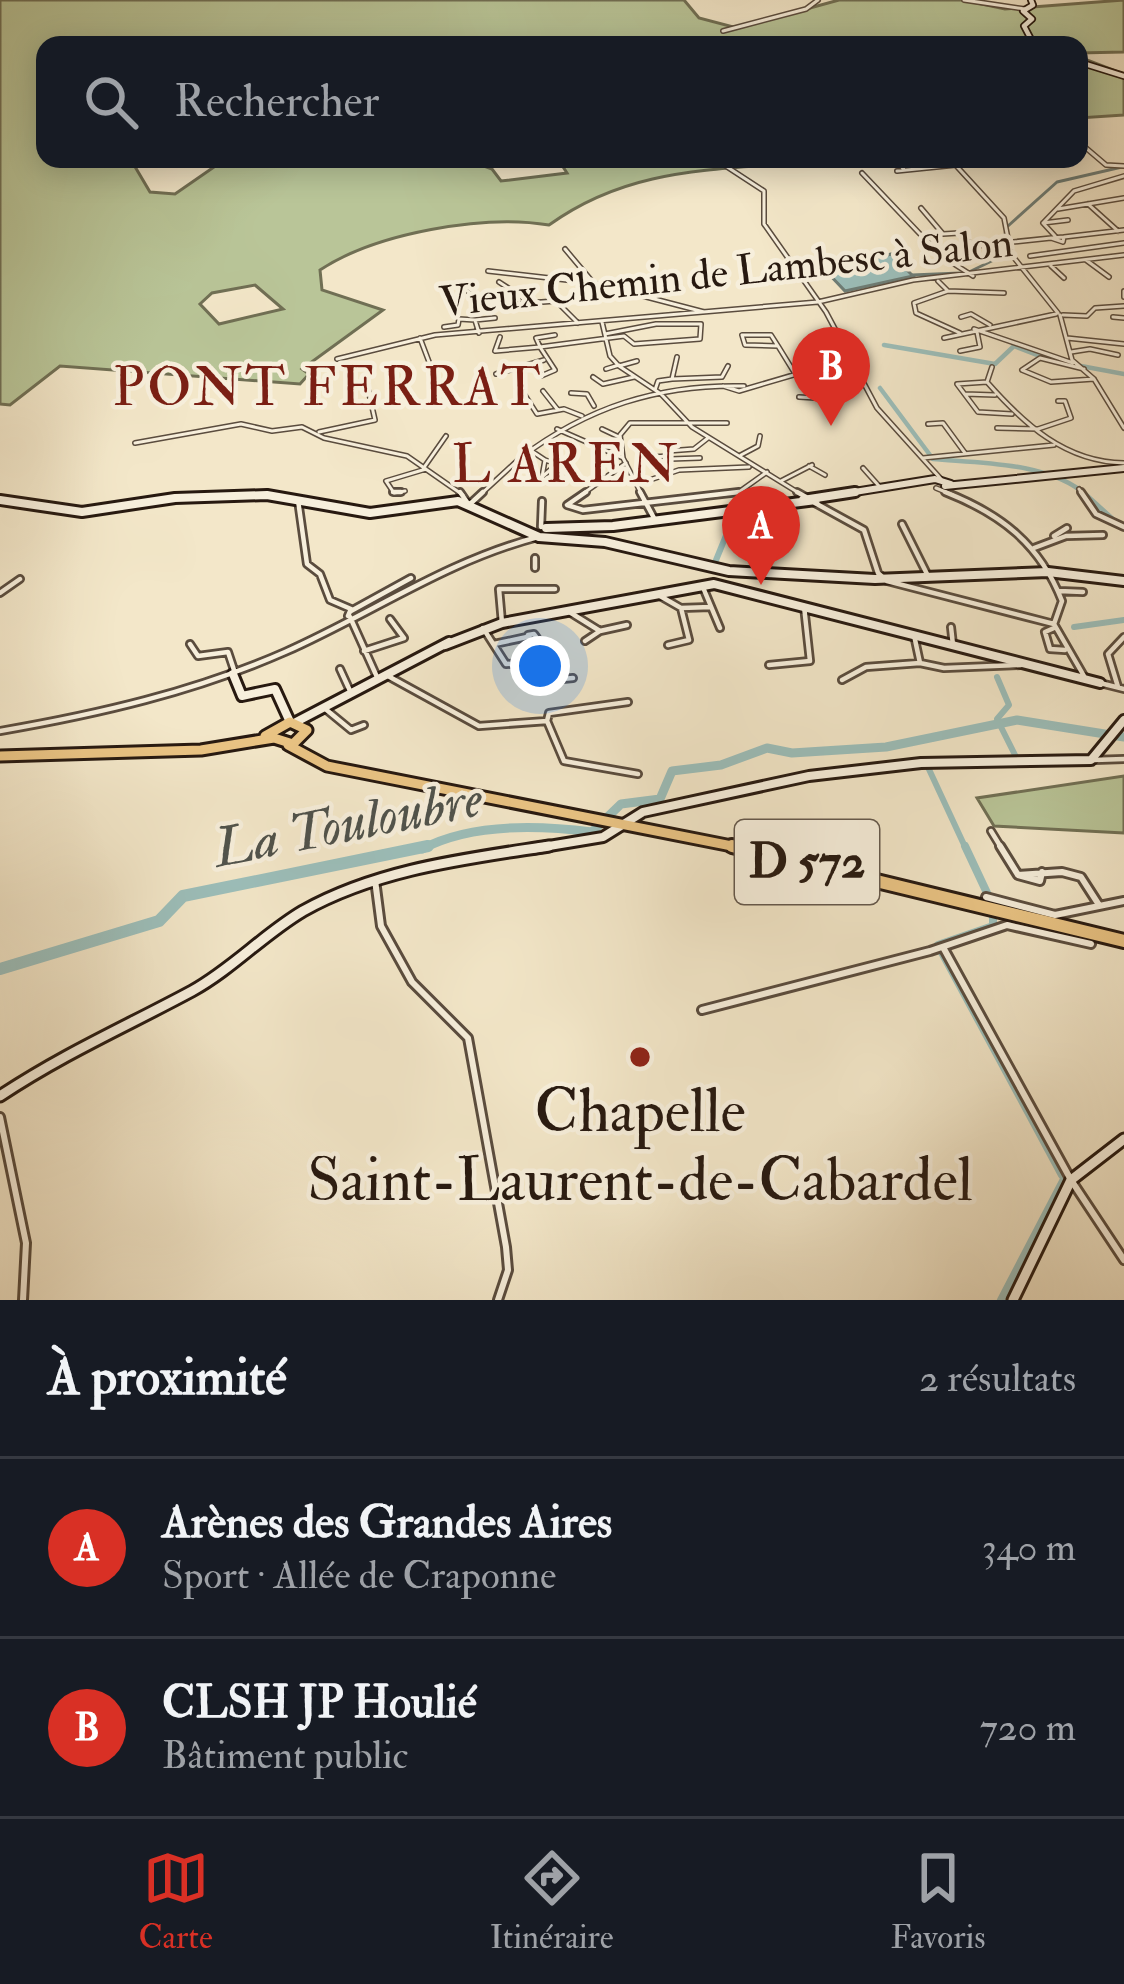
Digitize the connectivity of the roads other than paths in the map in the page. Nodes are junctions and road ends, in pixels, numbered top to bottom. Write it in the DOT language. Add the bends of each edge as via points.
graph roads {
  1 [pos="818,0"];
  2 [pos="964,0"];
  3 [pos="1030,0"];
  4 [pos="1024,9"];
  5 [pos="723,31"];
  6 [pos="1026,36"];
  7 [pos="1088,65"];
  8 [pos="1124,76"];
  9 [pos="1088,150"];
  10 [pos="1124,166"];
  11 [pos="730,168"];
  12 [pos="959,168"];
  13 [pos="862,173"];
  14 [pos="1124,176"];
  15 [pos="1124,197"];
  16 [pos="1088,204"];
  17 [pos="921,208"];
  18 [pos="1058,209"];
  19 [pos="1068,220"];
  20 [pos="1043,223"];
  21 [pos="1122,231"];
  22 [pos="1053,238"];
  23 [pos="1064,240"];
  24 [pos="1124,243"];
  25 [pos="1008,245"];
  26 [pos="565,249"];
  27 [pos="1071,250"];
  28 [pos="1124,255"];
  29 [pos="1030,256"];
  30 [pos="1087,260"];
  31 [pos="1051,266"];
  32 [pos="488,271"];
  33 [pos="1024,271"];
  34 [pos="974,276"];
  35 [pos="1109,277"];
  36 [pos="1064,278"];
  37 [pos="499,281"];
  38 [pos="938,281"];
  39 [pos="593,283"];
  40 [pos="464,288"];
  41 [pos="948,291"];
  42 [pos="1004,292"];
  43 [pos="818,302"];
  44 [pos="533,303"];
  45 [pos="1124,306"];
  46 [pos="707,313"];
  47 [pos="1060,314"];
  48 [pos="961,317"];
  49 [pos="495,318"];
  50 [pos="1119,318"];
  51 [pos="475,320"];
  52 [pos="602,322"];
  53 [pos="578,323"];
  54 [pos="990,326"];
  55 [pos="444,327"];
  56 [pos="1124,327"];
  57 [pos="976,331"];
  58 [pos="479,333"];
  59 [pos="960,333"];
  60 [pos="555,335"];
  61 [pos="624,335"];
  62 [pos="500,337"];
  63 [pos="840,337"];
  64 [pos="420,338"];
  65 [pos="606,338"];
  66 [pos="944,338"];
  67 [pos="1067,338"];
  68 [pos="808,340"];
  69 [pos="1124,344"];
  70 [pos="780,346"];
  71 [pos="540,347"];
  72 [pos="960,351"];
  73 [pos="1071,352"];
  74 [pos="1118,356"];
  75 [pos="676,357"];
  76 [pos="337,359"];
  77 [pos="849,359"];
  78 [pos="544,360"];
  79 [pos="637,361"];
  80 [pos="1077,364"];
  81 [pos="619,365"];
  82 [pos="728,366"];
  83 [pos="992,367"];
  84 [pos="606,369"];
  85 [pos="1084,369"];
  86 [pos="802,370"];
  87 [pos="794,372"];
  88 [pos="496,374"];
  89 [pos="434,375"];
  90 [pos="542,376"];
  91 [pos="593,377"];
  92 [pos="634,377"];
  93 [pos="672,379"];
  94 [pos="1094,379"];
  95 [pos="987,382"];
  96 [pos="521,388"];
  97 [pos="368,389"];
  98 [pos="543,391"];
  99 [pos="658,392"];
  100 [pos="572,393"];
  101 [pos="964,394"];
  102 [pos="998,395"];
  103 [pos="799,397"];
  104 [pos="1058,401"];
  105 [pos="595,407"];
  106 [pos="558,410"];
  107 [pos="1012,414"];
  108 [pos="582,416"];
  109 [pos="688,423"];
  110 [pos="727,423"];
  111 [pos="928,424"];
  112 [pos="998,428"];
  113 [pos="1124,428"];
  114 [pos="556,429"];
  115 [pos="602,429"];
  116 [pos="1038,429"];
  117 [pos="310,430"];
  118 [pos="446,436"];
  119 [pos="760,436"];
  120 [pos="620,437"];
  121 [pos="709,438"];
  122 [pos="135,443"];
  123 [pos="1060,445"];
  124 [pos="530,450"];
  125 [pos="965,453"];
  126 [pos="669,456"];
  127 [pos="652,457"];
  128 [pos="738,457"];
  129 [pos="700,458"];
  130 [pos="923,458"];
  131 [pos="545,460"];
  132 [pos="625,460"];
  133 [pos="753,466"];
  134 [pos="1124,466"];
  135 [pos="425,468"];
  136 [pos="863,468"];
  137 [pos="767,472"];
  138 [pos="825,475"];
  139 [pos="1010,477"];
  140 [pos="781,481"];
  141 [pos="638,484"];
  142 [pos="941,484"];
  143 [pos="985,484"];
  144 [pos="883,490"];
  145 [pos="1079,490"];
  146 [pos="405,491"];
  147 [pos="809,499"];
  148 [pos="0,500"];
  149 [pos="298,500"];
  150 [pos="542,500"];
  151 [pos="646,503"];
  152 [pos="469,505"];
  153 [pos="654,518"];
  154 [pos="902,524"];
  155 [pos="1067,527"];
  156 [pos="1124,527"];
  157 [pos="541,533"];
  158 [pos="1103,535"];
  159 [pos="764,541"];
  160 [pos="1033,546"];
  161 [pos="536,558"];
  162 [pos="535,568"];
  163 [pos="723,570"];
  164 [pos="766,572"];
  165 [pos="1048,572"];
  166 [pos="927,574"];
  167 [pos="411,578"];
  168 [pos="882,578"];
  169 [pos="20,579"];
  170 [pos="1124,581"];
  171 [pos="702,585"];
  172 [pos="719,585"];
  173 [pos="555,589"];
  174 [pos="657,591"];
  175 [pos="1059,591"];
  176 [pos="0,592"];
  177 [pos="1084,592"];
  178 [pos="804,606"];
  179 [pos="711,607"];
  180 [pos="568,608"];
  181 [pos="681,608"];
  182 [pos="349,616"];
  183 [pos="1033,617"];
  184 [pos="390,619"];
  185 [pos="501,621"];
  186 [pos="628,625"];
  187 [pos="1055,626"];
  188 [pos="951,627"];
  189 [pos="1034,627"];
  190 [pos="483,628"];
  191 [pos="720,628"];
  192 [pos="600,631"];
  193 [pos="914,634"];
  194 [pos="1124,637"];
  195 [pos="526,638"];
  196 [pos="585,641"];
  197 [pos="190,644"];
  198 [pos="494,644"];
  199 [pos="445,645"];
  200 [pos="668,645"];
  201 [pos="953,645"];
  202 [pos="1065,650"];
  203 [pos="364,651"];
  204 [pos="920,663"];
  205 [pos="1029,664"];
  206 [pos="769,665"];
  207 [pos="340,669"];
  208 [pos="234,674"];
  209 [pos="383,678"];
  210 [pos="573,678"];
  211 [pos="842,680"];
  212 [pos="1089,680"];
  213 [pos="1100,683"];
  214 [pos="1121,688"];
  215 [pos="351,693"];
  216 [pos="628,702"];
  217 [pos="322,707"];
  218 [pos="300,721"];
  219 [pos="548,721"];
  220 [pos="364,725"];
  221 [pos="1116,728"];
  222 [pos="0,730"];
  223 [pos="274,735"];
  224 [pos="295,747"];
  225 [pos="0,755"];
  226 [pos="1124,759"];
  227 [pos="1091,760"];
  228 [pos="638,774"];
  229 [pos="628,823"];
  230 [pos="992,831"];
  231 [pos="374,880"];
  232 [pos="1124,901"];
  233 [pos="985,902"];
  234 [pos="1099,905"];
  235 [pos="1124,941"];
  236 [pos="1091,944"];
  237 [pos="939,948"];
  238 [pos="702,1010"];
  239 [pos="0,1096"];
  240 [pos="0,1117"];
  241 [pos="1124,1139"];
  242 [pos="1071,1180"];
  243 [pos="1124,1260"];
  244 [pos="23,1300"];
  245 [pos="498,1300"];
  246 [pos="1013,1300"];
  1 -- 5 [label="street"];
  2 -- 4 [label="street"];
  3 -- 4 [label="street"];
  4 -- 6 [label="street" via="1032,17"];
  7 -- 8 [label="street"];
  9 -- 10 [label="street" via="1106,165"];
  11 -- 43 [label="street" via="764,191 764,224"];
  12 -- 25 [label="street" via="1004,218"];
  13 -- 34 [label="street" via="940,255"];
  14 -- 18 [label="street" via="1079,188"];
  15 -- 16 [label="street"];
  16 -- 18 [label="street"];
  16 -- 21 [label="street"];
  17 -- 25 [label="street" via="943,234 959,233 974,246"];
  18 -- 20 [label="street"];
  19 -- 20 [label="street"];
  20 -- 22 [label="street"];
  21 -- 23 [label="street"];
  22 -- 23 [label="street"];
  22 -- 25 [label="street"];
  23 -- 27 [label="street"];
  24 -- 27 [label="street"];
  25 -- 33 [label="street"];
  26 -- 39 [label="street"];
  27 -- 29 [label="street"];
  28 -- 30 [label="street, Vieux Chemin de Lambesc à Salon"];
  30 -- 31 [label="street, Vieux Chemin de Lambesc à Salon"];
  30 -- 35 [label="street"];
  31 -- 33 [label="street, Vieux Chemin de Lambesc à Salon"];
  31 -- 36 [label="street"];
  32 -- 39 [label="street"];
  33 -- 34 [label="street, Vieux Chemin de Lambesc à Salon"];
  33 -- 47 [label="street"];
  34 -- 43 [label="street, Vieux Chemin de Lambesc à Salon" via="913,280"];
  37 -- 44 [label="street"];
  38 -- 41 [label="street"];
  39 -- 46 [label="street"];
  40 -- 44 [label="street" via="485,306"];
  41 -- 42 [label="street"];
  41 -- 59 [label="street" via="913,308"];
  43 -- 46 [label="street, Vieux Chemin de Lambesc à Salon"];
  43 -- 63 [label="street"];
  44 -- 53 [label="street" via="561,302"];
  45 -- 47 [label="street"];
  46 -- 52 [label="street, Vieux Chemin de Lambesc à Salon"];
  47 -- 54 [label="street"];
  47 -- 67 [label="street"];
  48 -- 54 [label="street"];
  49 -- 51 [label="street"];
  50 -- 56 [label="street"];
  51 -- 55 [label="street"];
  51 -- 58 [label="street"];
  52 -- 53 [label="street, Vieux Chemin de Lambesc à Salon"];
  52 -- 65 [label="street"];
  53 -- 58 [label="street, Vieux Chemin de Lambesc à Salon"];
  54 -- 57 [label="street"];
  57 -- 59 [label="street"];
  57 -- 72 [label="street" via="980,347"];
  57 -- 80 [label="street"];
  58 -- 64 [label="street, Vieux Chemin de Lambesc à Salon"];
  59 -- 66 [label="street"];
  60 -- 71 [label="street" via="536,338"];
  61 -- 61 [label="street" via="634,344 700,339 701,324 638,326"];
  61 -- 65 [label="street"];
  62 -- 71 [label="street" via="495,351"];
  63 -- 68 [label="street"];
  63 -- 77 [label="street"];
  64 -- 76 [label="street, Vieux Chemin de Lambesc à Salon"];
  64 -- 89 [label="street"];
  65 -- 71 [label="street"];
  65 -- 81 [label="street"];
  67 -- 69 [label="street"];
  67 -- 73 [label="street"];
  70 -- 70 [label="street" via="771,335 742,335 745,344"];
  70 -- 87 [label="street"];
  71 -- 78 [label="street"];
  73 -- 74 [label="street"];
  73 -- 80 [label="street"];
  75 -- 93 [label="street"];
  77 -- 86 [label="street"];
  77 -- 130 [label="street" via="877,408"];
  78 -- 88 [label="street"];
  78 -- 90 [label="street" via="555,370"];
  79 -- 81 [label="street"];
  80 -- 85 [label="street"];
  81 -- 84 [label="street"];
  81 -- 92 [label="street"];
  82 -- 93 [label="street" via="722,376"];
  83 -- 95 [label="street"];
  85 -- 94 [label="street"];
  85 -- 94 [label="street" via="1040,358 1022,370 1051,382"];
  86 -- 87 [label="street"];
  86 -- 103 [label="street" via="829,391"];
  87 -- 99 [label="street" via="733,392"];
  91 -- 92 [label="street" via="603,384"];
  92 -- 99 [label="street"];
  93 -- 99 [label="street" via="658,381"];
  94 -- 113 [label="street"];
  95 -- 101 [label="street" via="957,384"];
  95 -- 102 [label="street"];
  96 -- 106 [label="street" via="537,414"];
  97 -- 117 [label="street" via="375,420"];
  98 -- 106 [label="street"];
  99 -- 105 [label="street"];
  99 -- 109 [label="street"];
  100 -- 105 [label="street" via="587,394"];
  101 -- 102 [label="street"];
  101 -- 107 [label="street" via="978,412"];
  102 -- 107 [label="street"];
  104 -- 116 [label="street" via="1071,418"];
  105 -- 108 [label="street"];
  106 -- 108 [label="street"];
  107 -- 116 [label="street"];
  108 -- 114 [label="street"];
  109 -- 110 [label="street"];
  109 -- 120 [label="street" via="630,423"];
  109 -- 121 [label="street"];
  111 -- 125 [label="street" via="943,423"];
  112 -- 116 [label="street"];
  114 -- 124 [label="street"];
  114 -- 132 [label="street"];
  115 -- 120 [label="street"];
  116 -- 123 [label="street"];
  117 -- 122 [label="street" via="241,424"];
  117 -- 135 [label="street"];
  118 -- 135 [label="street"];
  119 -- 128 [label="street"];
  120 -- 132 [label="street"];
  121 -- 126 [label="street"];
  121 -- 128 [label="street"];
  123 -- 125 [label="street"];
  123 -- 134 [label="street"];
  124 -- 131 [label="street"];
  124 -- 152 [label="street"];
  125 -- 130 [label="street"];
  126 -- 127 [label="street"];
  126 -- 129 [label="street"];
  128 -- 133 [label="street"];
  130 -- 142 [label="street"];
  132 -- 141 [label="street"];
  132 -- 151 [label="street" via="567,505"];
  133 -- 137 [label="street"];
  133 -- 141 [label="street" via="679,470"];
  134 -- 143 [label="street"];
  135 -- 146 [label="street" via="386,481 394,494"];
  135 -- 152 [label="street"];
  136 -- 144 [label="street"];
  137 -- 140 [label="street"];
  137 -- 151 [label="street" via="739,492"];
  138 -- 140 [label="street" via="810,466"];
  139 -- 143 [label="street"];
  140 -- 147 [label="street"];
  141 -- 151 [label="street"];
  142 -- 143 [label="street"];
  142 -- 144 [label="street"];
  142 -- 160 [label="street" via="985,506"];
  144 -- 147 [label="street"];
  145 -- 156 [label="street" via="1096,514"];
  147 -- 153 [label="street"];
  147 -- 168 [label="street" via="864,530"];
  148 -- 149 [label="street" via="82,512 175,498"];
  149 -- 152 [label="street" via="370,513"];
  149 -- 182 [label="street" via="307,564"];
  150 -- 157 [label="street"];
  151 -- 153 [label="street"];
  152 -- 157 [label="street"];
  153 -- 157 [label="street"];
  154 -- 166 [label="street"];
  155 -- 160 [label="street"];
  157 -- 163 [label="street"];
  157 -- 182 [label="street" via="454,561"];
  158 -- 160 [label="street"];
  159 -- 164 [label="street"];
  160 -- 165 [label="street"];
  161 -- 162 [label="street"];
  163 -- 164 [label="street"];
  163 -- 172 [label="street"];
  164 -- 168 [label="street"];
  165 -- 166 [label="street"];
  165 -- 170 [label="street"];
  165 -- 175 [label="street"];
  166 -- 168 [label="street"];
  167 -- 182 [label="street"];
  168 -- 183 [label="street"];
  169 -- 176 [label="street"];
  171 -- 172 [label="street"];
  171 -- 174 [label="street"];
  171 -- 179 [label="street"];
  172 -- 178 [label="street"];
  173 -- 185 [label="street" via="499,589"];
  174 -- 180 [label="street"];
  174 -- 181 [label="street"];
  175 -- 177 [label="street"];
  175 -- 187 [label="street"];
  178 -- 193 [label="street"];
  178 -- 206 [label="street" via="810,661"];
  179 -- 181 [label="street"];
  179 -- 191 [label="street"];
  180 -- 185 [label="street"];
  180 -- 192 [label="street"];
  181 -- 200 [label="street" via="689,640"];
  182 -- 203 [label="street"];
  182 -- 208 [label="street"];
  183 -- 187 [label="street"];
  183 -- 189 [label="street"];
  184 -- 203 [label="street" via="404,638"];
  185 -- 190 [label="street"];
  185 -- 199 [label="street"];
  186 -- 192 [label="street"];
  187 -- 202 [label="street"];
  187 -- 202 [label="street" via="1045,632 1050,649"];
  188 -- 201 [label="street"];
  190 -- 198 [label="street"];
  190 -- 199 [label="street"];
  192 -- 196 [label="street"];
  193 -- 201 [label="street"];
  193 -- 204 [label="street"];
  194 -- 214 [label="street" via="1108,654"];
  195 -- 198 [label="street"];
  197 -- 208 [label="street" via="199,656 228,652"];
  198 -- 210 [label="street" via="506,664 524,663 531,682"];
  199 -- 209 [label="street"];
  201 -- 205 [label="street"];
  202 -- 212 [label="street"];
  203 -- 209 [label="street"];
  204 -- 205 [label="street"];
  204 -- 211 [label="street" via="866,667"];
  205 -- 212 [label="street"];
  207 -- 215 [label="street"];
  208 -- 218 [label="street" via="242,696 275,689"];
  208 -- 222 [label="street" via="175,695"];
  209 -- 215 [label="street"];
  209 -- 219 [label="street" via="479,726"];
  212 -- 213 [label="street"];
  213 -- 214 [label="street"];
  215 -- 217 [label="street"];
  216 -- 219 [label="street" via="549,712"];
  217 -- 218 [label="street"];
  217 -- 220 [label="street" via="351,730"];
  218 -- 223 [label="main road"];
  218 -- 224 [label="main road" via="306,737"];
  219 -- 228 [label="street" via="564,761"];
  221 -- 227 [label="street"];
  223 -- 224 [label="main road"];
  223 -- 225 [label="main road" via="200,750"];
  224 -- 229 [label="main road, D 572" via="338,769"];
  226 -- 227 [label="street"];
  227 -- 229 [label="street" via="846,767 703,796"];
  229 -- 231 [label="street" via="603,837"];
  229 -- 233 [label="main road, D 572"];
  230 -- 234 [label="street" via="1018,875 1033,882 1042,872 1081,877"];
  231 -- 239 [label="street" via="300,914 185,995 70,1049"];
  231 -- 245 [label="street" via="381,926 412,982 468,1038 506,1247"];
  232 -- 234 [label="street"];
  233 -- 234 [label="street" via="1055,915"];
  233 -- 235 [label="main road, D 572"];
  236 -- 237 [label="street" via="1013,924"];
  237 -- 238 [label="street"];
  237 -- 242 [label="street"];
  240 -- 244 [label="street" via="26,1243"];
  241 -- 242 [label="street"];
  242 -- 243 [label="street"];
  242 -- 246 [label="street"];
}
